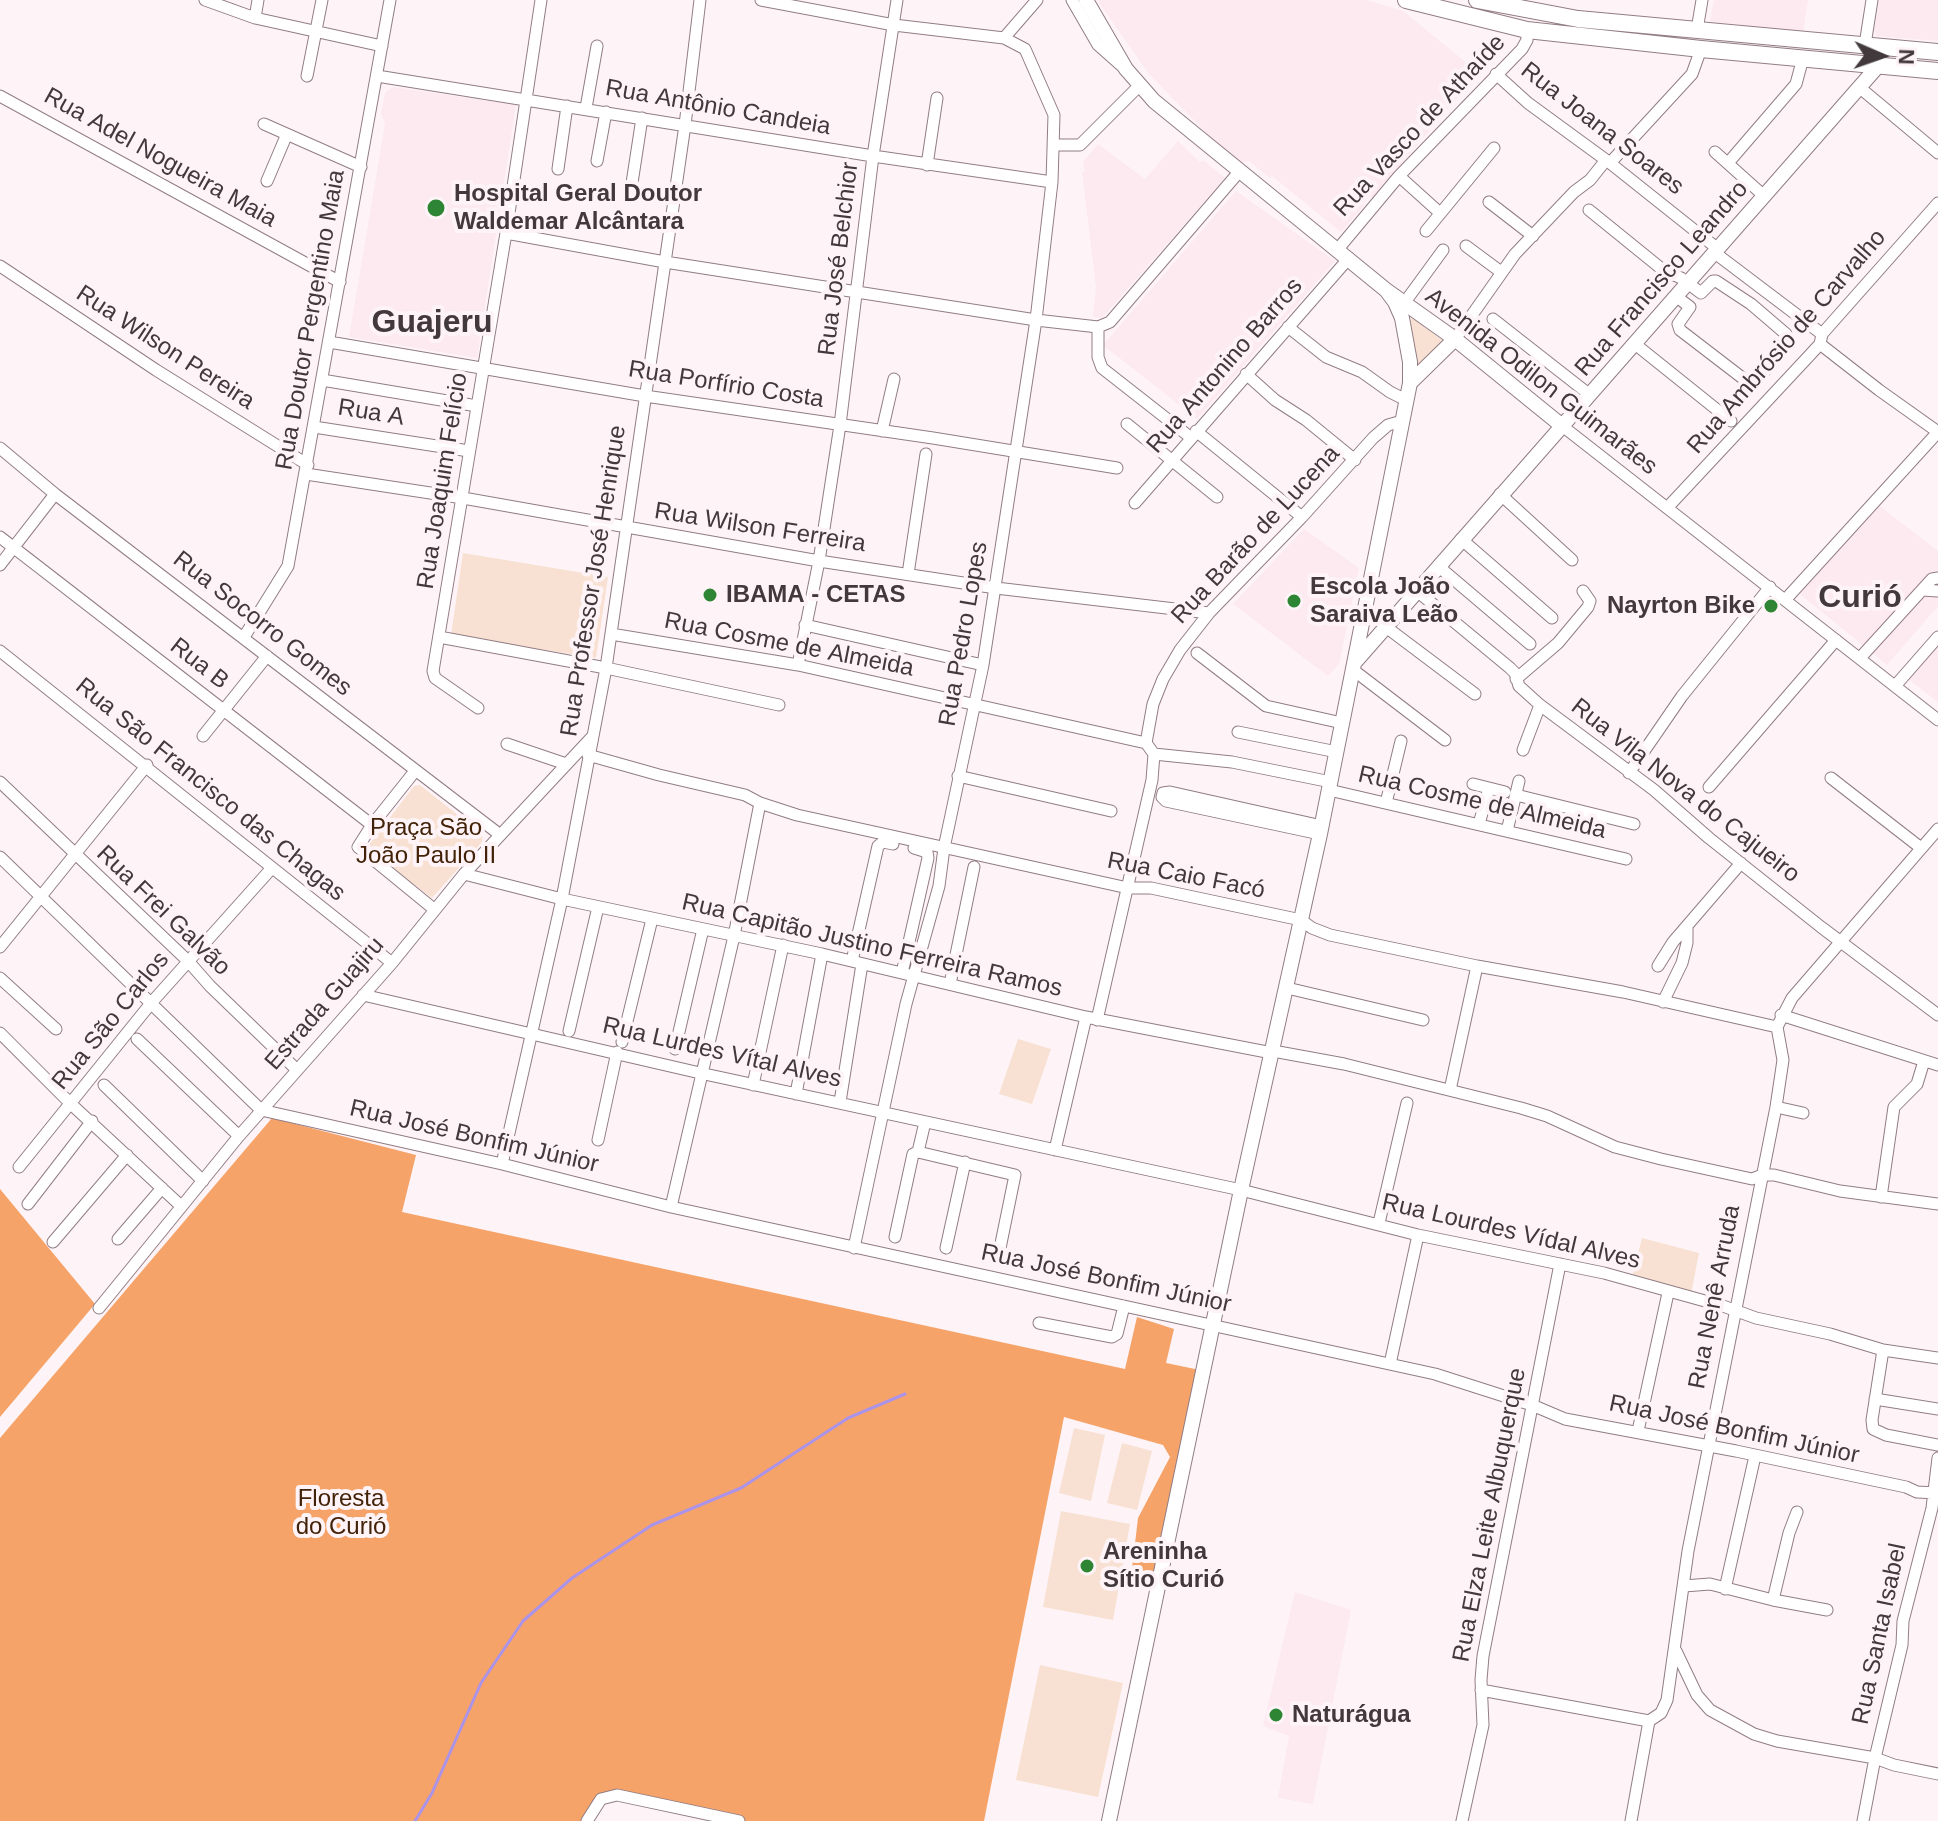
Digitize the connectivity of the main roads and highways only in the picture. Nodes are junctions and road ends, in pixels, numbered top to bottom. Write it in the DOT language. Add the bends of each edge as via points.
graph roads {
  1 [pos="1086,0"];
  2 [pos="1406,0"];
  3 [pos="1477,0"];
  4 [pos="1544,7"];
  5 [pos="1938,52"];
  6 [pos="1878,66"];
  7 [pos="1938,71"];
  8 [pos="1386,290"];
  9 [pos="1455,339"];
  10 [pos="1410,383"];
  11 [pos="1561,425"];
  12 [pos="1363,620"];
  13 [pos="1383,630"];
  14 [pos="1352,667"];
  15 [pos="1109,1821"];
  1 -- 8 [label="main road, Avenida Odilon Guimarães" via="1139,86"];
  2 -- 6 [label="highway" via="1527,30"];
  3 -- 4 [label="highway"];
  4 -- 5 [label="highway" via="1697,30"];
  6 -- 7 [label="highway"];
  6 -- 11 [label="main road, Rua Francisco Leandro"];
  8 -- 9 [label="main road, Avenida Odilon Guimarães"];
  8 -- 10 [label="main road" via="1402,318"];
  9 -- 10 [label="main road"];
  9 -- 11 [label="main road, Avenida Odilon Guimarães"];
  10 -- 12 [label="main road"];
  11 -- 13 [label="main road, Rua Francisco Leandro"];
  12 -- 13 [label="main road" via="1363,638"];
  12 -- 14 [label="main road"];
  13 -- 14 [label="main road, Rua Francisco Leandro"];
  14 -- 15 [label="main road"];
}
